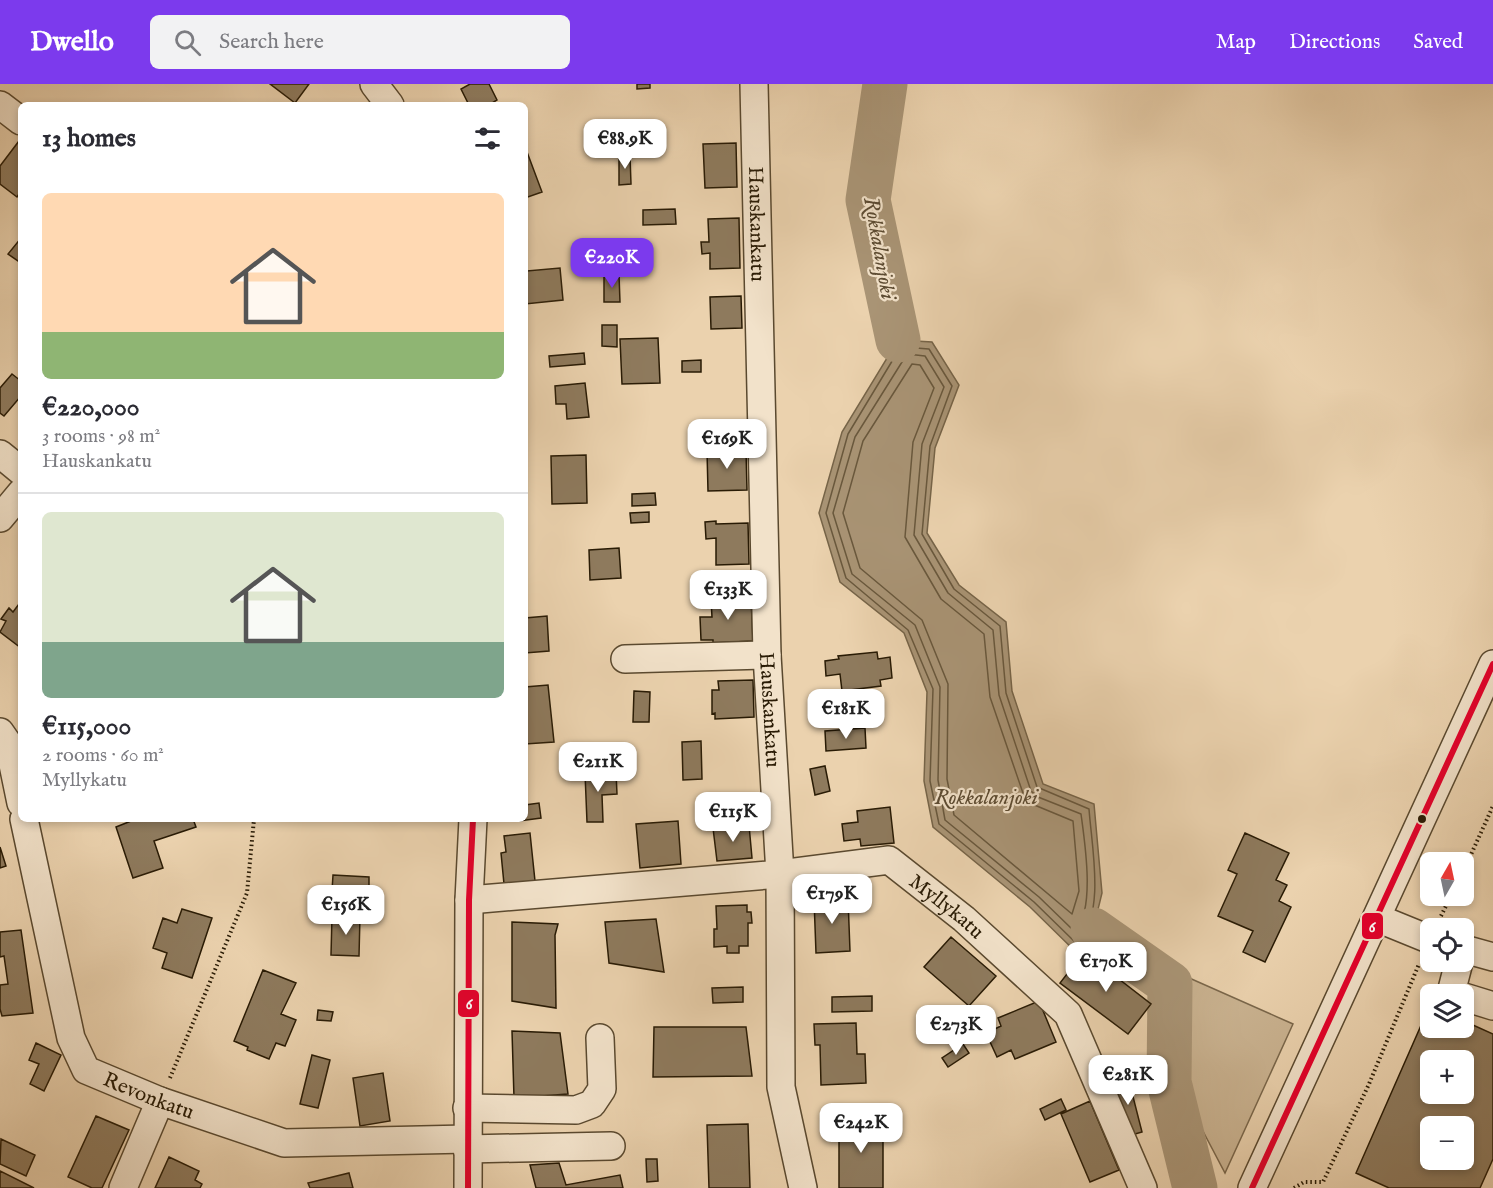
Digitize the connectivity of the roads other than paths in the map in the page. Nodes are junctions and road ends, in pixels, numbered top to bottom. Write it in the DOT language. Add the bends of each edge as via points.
graph roads {
  1 [pos="374,84"];
  2 [pos="754,84"];
  3 [pos="388,102"];
  4 [pos="0,454"];
  5 [pos="18,469"];
  6 [pos="18,497"];
  7 [pos="0,518"];
  8 [pos="767,655"];
  9 [pos="625,659"];
  10 [pos="1493,664"];
  11 [pos="0,732"];
  12 [pos="18,788"];
  13 [pos="25,822"];
  14 [pos="473,822"];
  15 [pos="780,874"];
  16 [pos="469,900"];
  17 [pos="1377,918"];
  18 [pos="1420,929"];
  19 [pos="1474,952"];
  20 [pos="1493,957"];
  21 [pos="1474,1000"];
  22 [pos="1493,1006"];
  23 [pos="600,1038"];
  24 [pos="160,1101"];
  25 [pos="467,1108"];
  26 [pos="467,1144"];
  27 [pos="611,1146"];
  28 [pos="123,1188"];
  29 [pos="468,1188"];
  30 [pos="803,1188"];
  31 [pos="1143,1188"];
  32 [pos="1252,1188"];
  1 -- 3 [label="street"];
  2 -- 8 [label="street, Hauskankatu"];
  4 -- 5 [label="street"];
  6 -- 7 [label="street"];
  8 -- 9 [label="street"];
  8 -- 15 [label="street, Hauskankatu"];
  10 -- 17 [label="street"];
  11 -- 12 [label="street" via="9,745"];
  13 -- 24 [label="street, Revonkatu" via="71,1038 86,1070"];
  14 -- 16 [label="street"];
  15 -- 16 [label="street, Myllykatu"];
  15 -- 30 [label="street, Hauskankatu" via="781,1088"];
  15 -- 31 [label="street, Myllykatu" via="889,860 964,919 1068,1014"];
  16 -- 25 [label="street"];
  17 -- 18 [label="street"];
  17 -- 32 [label="street"];
  19 -- 20 [label="street"];
  21 -- 22 [label="street"];
  23 -- 25 [label="street" via="602,1089 592,1104 576,1110"];
  24 -- 26 [label="street, Revonkatu" via="284,1143"];
  24 -- 28 [label="street"];
  25 -- 26 [label="street"];
  26 -- 27 [label="street, Revonkatu"];
  26 -- 29 [label="street"];
}
